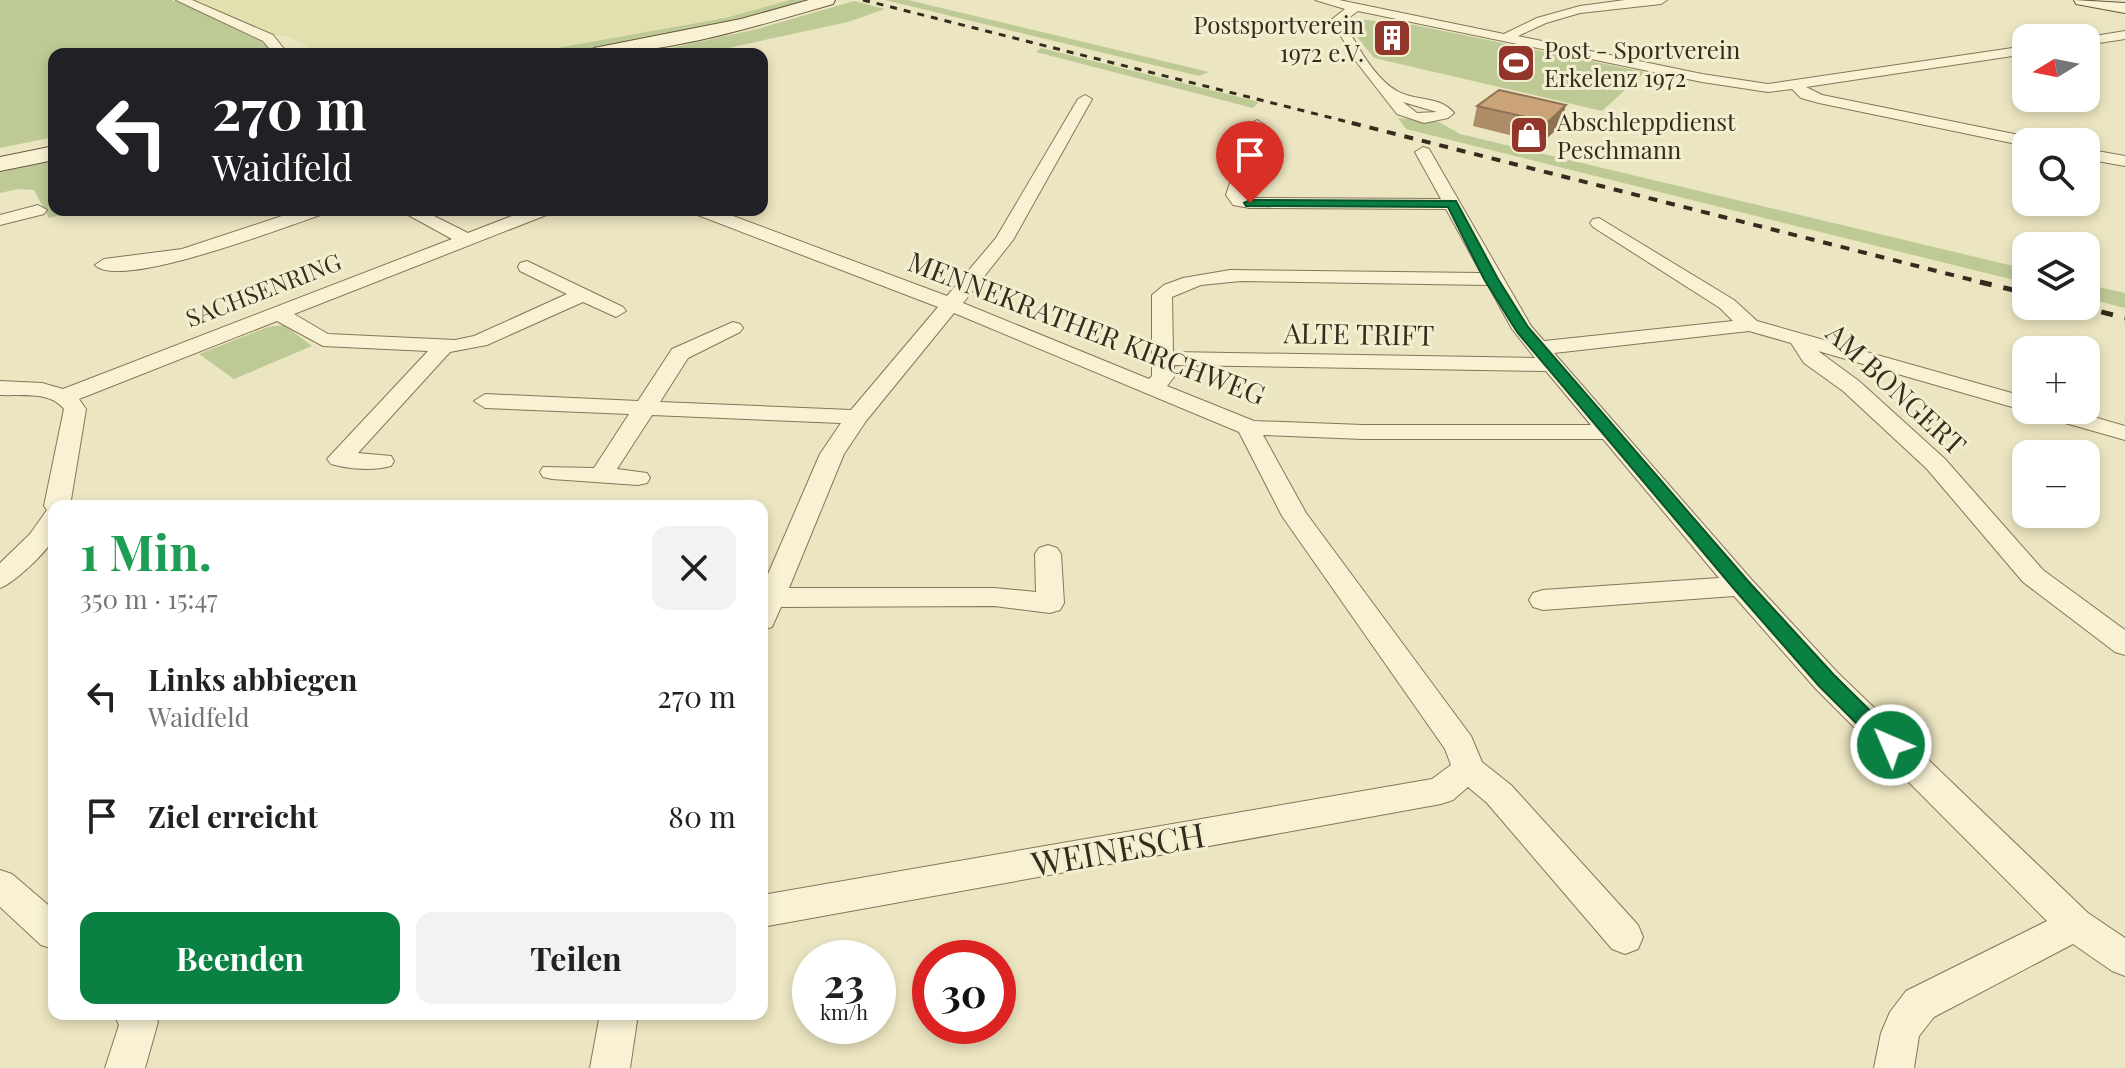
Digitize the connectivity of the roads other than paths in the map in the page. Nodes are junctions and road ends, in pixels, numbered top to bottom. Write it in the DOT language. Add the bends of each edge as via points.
graph roads {
  1 [pos="182,0"];
  2 [pos="827,0"];
  3 [pos="1321,0"];
  4 [pos="1661,0"];
  5 [pos="2082,0"];
  6 [pos="1354,8"];
  7 [pos="2125,10"];
  8 [pos="2125,35"];
  9 [pos="1504,39"];
  10 [pos="2100,39"];
  11 [pos="275,48"];
  12 [pos="624,48"];
  13 [pos="2012,52"];
  14 [pos="1796,85"];
  15 [pos="1391,95"];
  16 [pos="1085,99"];
  17 [pos="1257,125"];
  18 [pos="2012,139"];
  19 [pos="1423,152"];
  20 [pos="48,154"];
  21 [pos="2100,157"];
  22 [pos="2125,161"];
  23 [pos="0,164"];
  24 [pos="1452,204"];
  25 [pos="38,210"];
  26 [pos="299,216"];
  27 [pos="420,216"];
  28 [pos="527,216"];
  29 [pos="717,216"];
  30 [pos="0,220"];
  31 [pos="1599,223"];
  32 [pos="466,239"];
  33 [pos="104,265"];
  34 [pos="527,267"];
  35 [pos="1491,279"];
  36 [pos="582,295"];
  37 [pos="951,305"];
  38 [pos="616,311"];
  39 [pos="277,312"];
  40 [pos="1750,325"];
  41 [pos="733,328"];
  42 [pos="1803,339"];
  43 [pos="444,346"];
  44 [pos="1545,356"];
  45 [pos="1165,358"];
  46 [pos="0,388"];
  47 [pos="1153,388"];
  48 [pos="65,396"];
  49 [pos="2012,400"];
  50 [pos="485,401"];
  51 [pos="648,408"];
  52 [pos="857,417"];
  53 [pos="2094,424"];
  54 [pos="1250,428"];
  55 [pos="1609,432"];
  56 [pos="2125,433"];
  57 [pos="382,461"];
  58 [pos="552,472"];
  59 [pos="601,475"];
  60 [pos="638,478"];
  61 [pos="58,500"];
  62 [pos="48,526"];
  63 [pos="1048,554"];
  64 [pos="0,579"];
  65 [pos="1741,586"];
  66 [pos="1543,600"];
  67 [pos="768,607"];
  68 [pos="768,609"];
  69 [pos="2125,645"];
  70 [pos="1468,769"];
  71 [pos="0,885"];
  72 [pos="768,910"];
  73 [pos="2075,925"];
  74 [pos="48,928"];
  75 [pos="1625,937"];
  76 [pos="2125,959"];
  77 [pos="138,1020"];
  78 [pos="618,1020"];
  79 [pos="125,1068"];
  80 [pos="610,1068"];
  81 [pos="1894,1068"];
  1 -- 11 [label="street" via="261,34"];
  2 -- 12 [label="main road" via="744,24"];
  3 -- 6 [label="street"];
  4 -- 9 [label="street" via="1552,14"];
  5 -- 7 [label="main road"];
  6 -- 9 [label="street"];
  6 -- 15 [label="street" via="1337,20 1342,33"];
  8 -- 10 [label="street"];
  9 -- 14 [label="street" via="1741,85"];
  13 -- 14 [label="street"];
  14 -- 18 [label="street" via="1819,99"];
  16 -- 37 [label="street" via="1004,240"];
  17 -- 24 [label="street" via="1235,195 1239,201"];
  19 -- 24 [label="street"];
  20 -- 23 [label="main road"];
  21 -- 22 [label="street"];
  24 -- 35 [label="street"];
  25 -- 30 [label="street"];
  26 -- 33 [label="street" via="191,253"];
  27 -- 32 [label="street"];
  28 -- 32 [label="street, SACHSENRING"];
  29 -- 37 [label="street, MENNEKRATHER KIRCHWEG"];
  31 -- 40 [label="street" via="1727,304"];
  32 -- 39 [label="street, SACHSENRING"];
  34 -- 36 [label="street"];
  35 -- 44 [label="street"];
  35 -- 45 [label="street" via="1208,276 1162,295"];
  36 -- 38 [label="street"];
  36 -- 43 [label="street" via="480,341"];
  37 -- 47 [label="street, MENNEKRATHER KIRCHWEG"];
  37 -- 52 [label="street"];
  39 -- 43 [label="street" via="323,340"];
  39 -- 48 [label="street, SACHSENRING"];
  40 -- 42 [label="street"];
  40 -- 44 [label="street, ALTE TRIFT"];
  41 -- 51 [label="street" via="680,354"];
  42 -- 49 [label="street"];
  42 -- 69 [label="street, AM BONGERT" via="1812,358 1851,386 1936,464 2033,576"];
  43 -- 57 [label="street" via="339,459"];
  44 -- 45 [label="street, ALTE TRIFT"];
  44 -- 55 [label="street"];
  45 -- 47 [label="street" via="1163,377"];
  46 -- 48 [label="street"];
  47 -- 54 [label="street, MENNEKRATHER KIRCHWEG"];
  48 -- 61 [label="street" via="75,409"];
  50 -- 51 [label="street"];
  51 -- 52 [label="street"];
  51 -- 59 [label="street"];
  52 -- 67 [label="street" via="832,454"];
  53 -- 56 [label="street"];
  54 -- 55 [label="street, MENNEKRATHER KIRCHWEG"];
  54 -- 70 [label="street" via="1295,516 1460,745"];
  55 -- 65 [label="street"];
  58 -- 59 [label="street"];
  59 -- 60 [label="street"];
  62 -- 64 [label="street"];
  63 -- 68 [label="street" via="1050,603 994,597"];
  65 -- 66 [label="street"];
  65 -- 73 [label="street" via="1827,681"];
  70 -- 72 [label="street, WEINESCH" via="1441,791"];
  70 -- 75 [label="street" via="1499,794"];
  71 -- 74 [label="street"];
  73 -- 76 [label="street"];
  73 -- 81 [label="street" via="1920,1004 1896,1038"];
  77 -- 79 [label="street"];
  78 -- 80 [label="street"];
}
